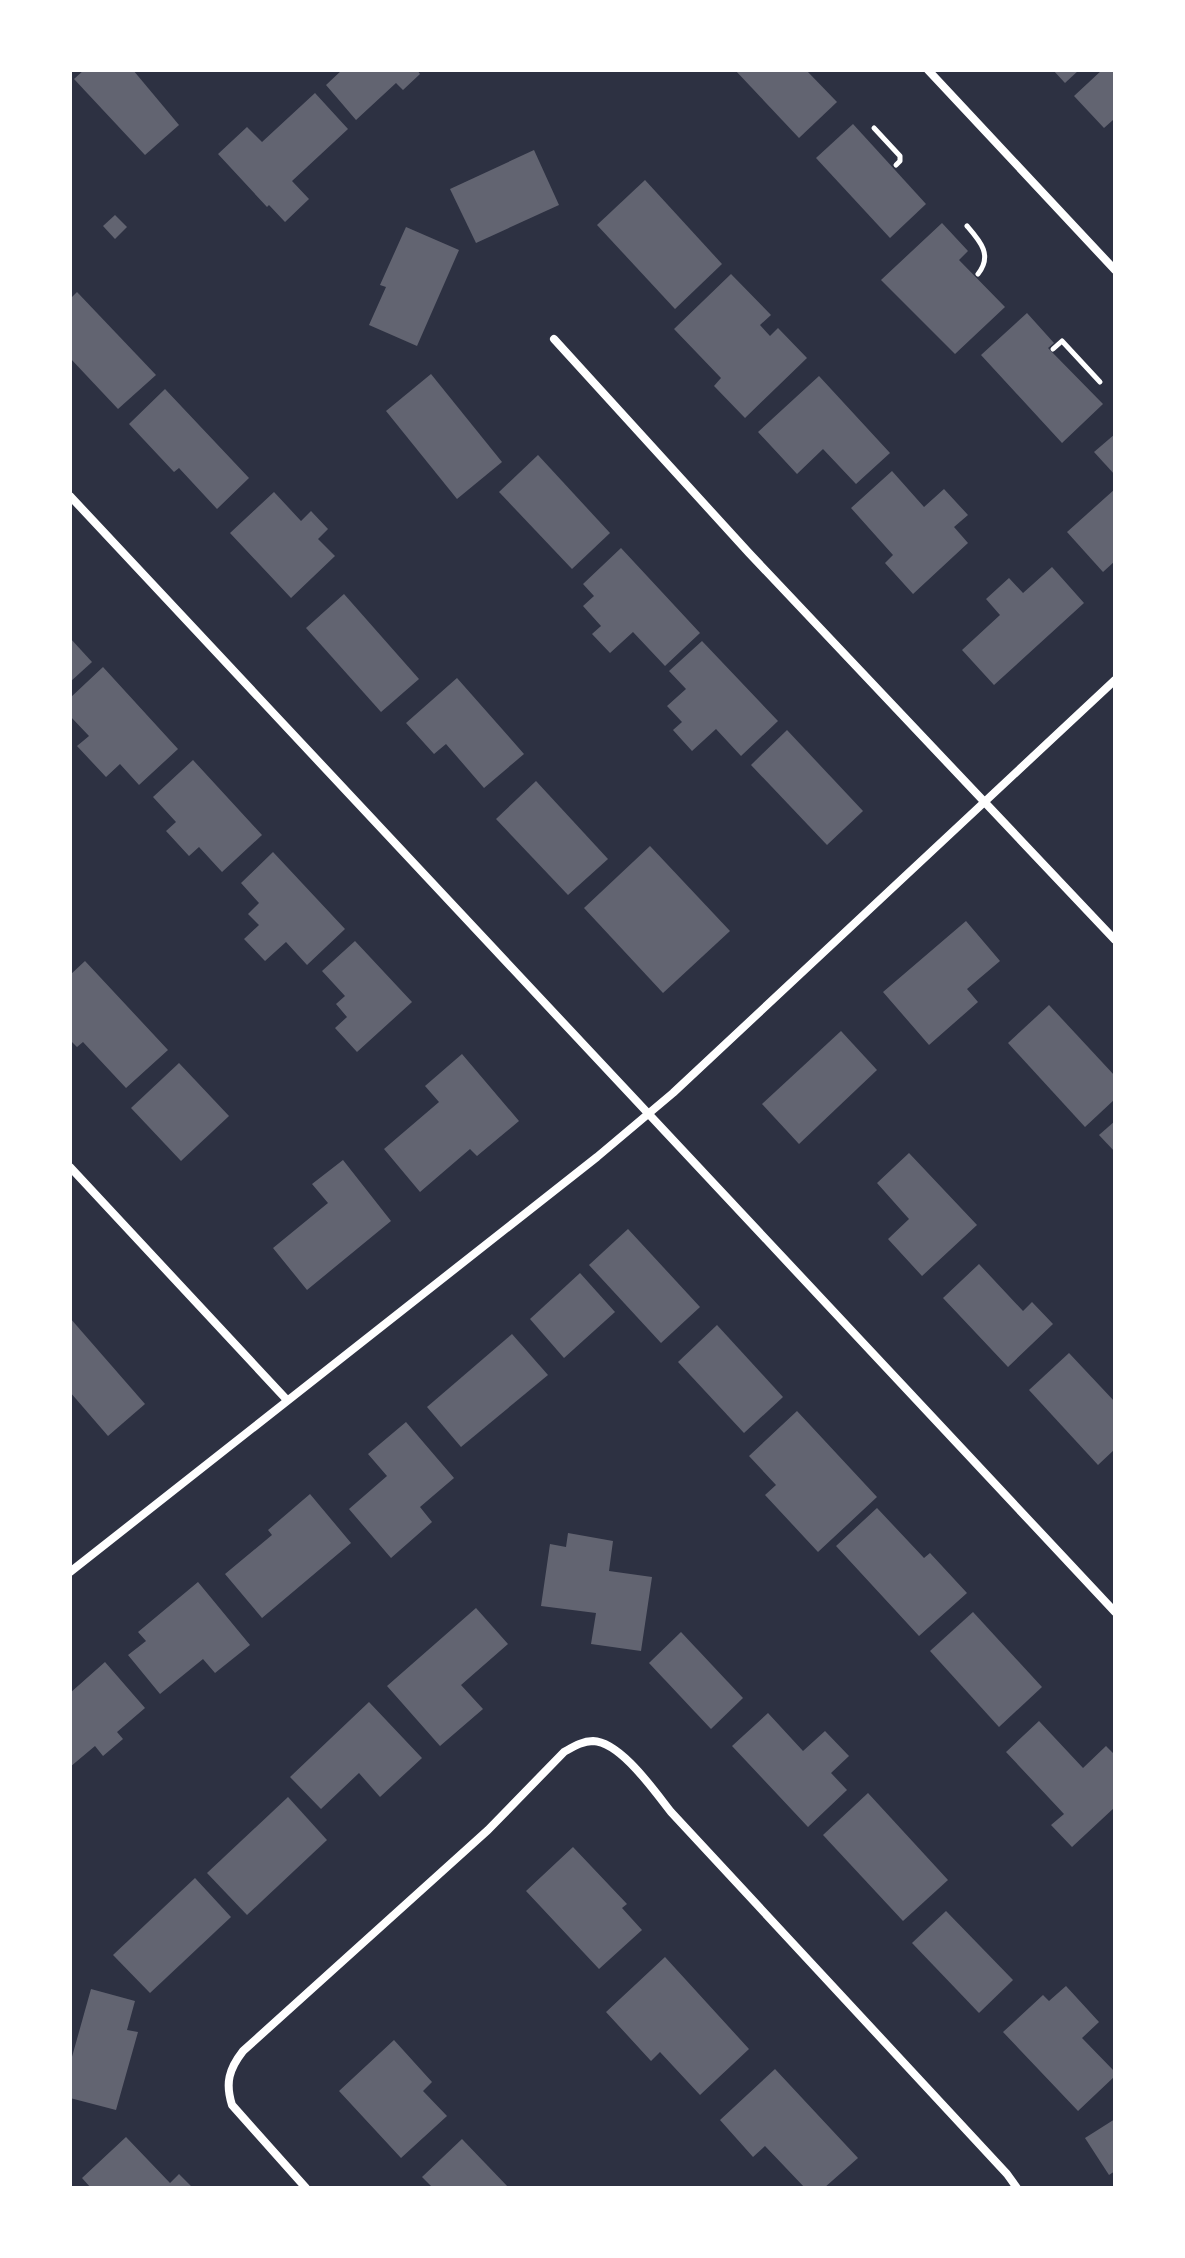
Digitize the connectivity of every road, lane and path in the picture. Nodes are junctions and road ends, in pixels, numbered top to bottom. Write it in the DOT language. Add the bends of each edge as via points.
graph roads {
  1 [pos="928,70"];
  2 [pos="874,128"];
  3 [pos="896,165"];
  4 [pos="967,226"];
  5 [pos="1115,270"];
  6 [pos="978,274"];
  7 [pos="554,339"];
  8 [pos="1053,349"];
  9 [pos="1100,382"];
  10 [pos="70,496"];
  11 [pos="1115,680"];
  12 [pos="984,802"];
  13 [pos="1115,940"];
  14 [pos="649,1113"];
  15 [pos="70,1167"];
  16 [pos="287,1400"];
  17 [pos="70,1572"];
  18 [pos="1115,1612"];
  19 [pos="306,2188"];
  20 [pos="1017,2188"];
  1 -- 5 [label="street"];
  2 -- 3 [label="path" via="900,156"];
  4 -- 6 [label="path" via="985,253"];
  7 -- 12 [label="street"];
  8 -- 9 [label="path" via="1062,341"];
  10 -- 14 [label="street"];
  11 -- 12 [label="street"];
  12 -- 13 [label="street"];
  12 -- 14 [label="street"];
  14 -- 16 [label="street"];
  14 -- 18 [label="street"];
  15 -- 16 [label="street"];
  16 -- 17 [label="street"];
  19 -- 20 [label="street" via="232,2105 227,2090 230,2068 488,1830 557,1759 579,1743 591,1742 607,1746 643,1777"];
}
